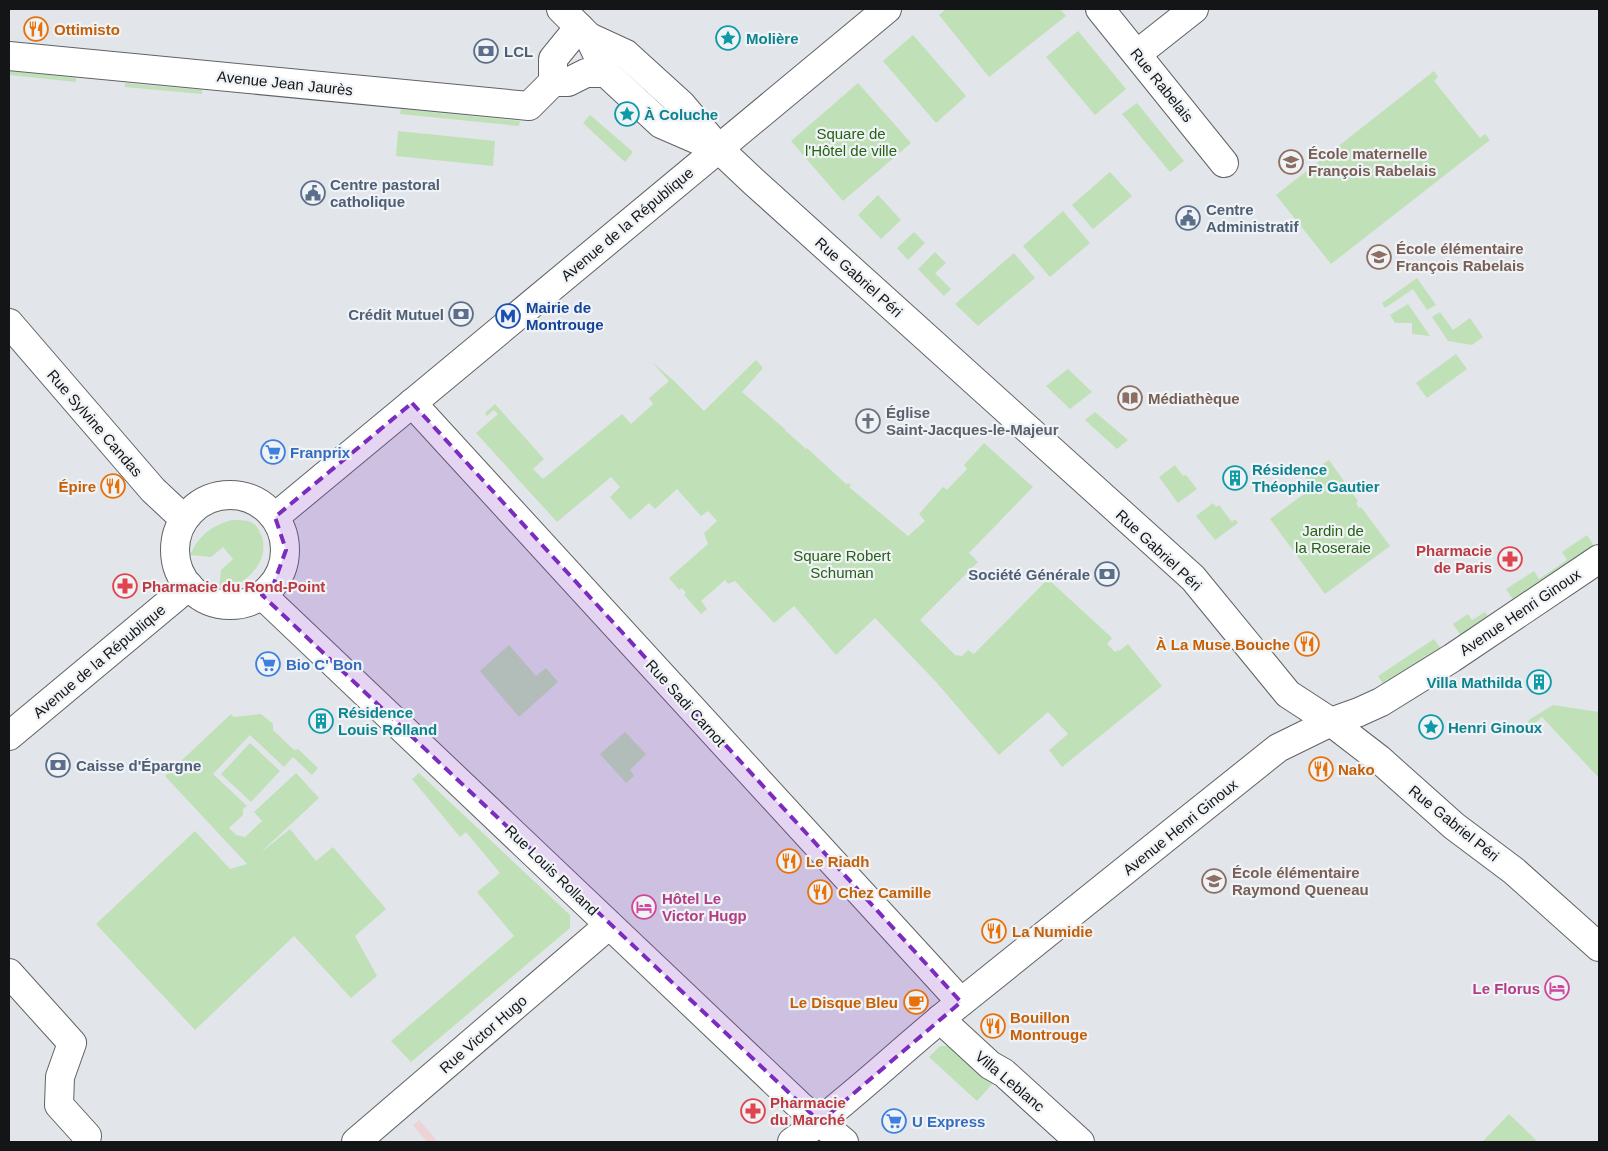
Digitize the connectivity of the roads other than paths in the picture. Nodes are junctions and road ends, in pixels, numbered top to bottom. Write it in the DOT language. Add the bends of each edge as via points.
graph roads {
  1 [pos="887,9"];
  2 [pos="1100,9"];
  3 [pos="1194,9"];
  4 [pos="576,24"];
  5 [pos="1137,54"];
  6 [pos="9,56"];
  7 [pos="606,73"];
  8 [pos="553,82"];
  9 [pos="718,148"];
  10 [pos="1224,162"];
  11 [pos="9,323"];
  12 [pos="412,403"];
  13 [pos="275,517"];
  14 [pos="184,519"];
  15 [pos="1599,559"];
  16 [pos="189,586"];
  17 [pos="262,595"];
  18 [pos="1330,722"];
  19 [pos="9,736"];
  20 [pos="609,925"];
  21 [pos="1599,947"];
  22 [pos="9,972"];
  23 [pos="961,1002"];
  24 [pos="940,1019"];
  25 [pos="820,1122"];
  26 [pos="87,1136"];
  27 [pos="356,1142"];
  28 [pos="792,1142"];
  29 [pos="844,1142"];
  30 [pos="1080,1142"];
  1 -- 9 [label="street, Avenue de la République"];
  2 -- 5 [label="street, Rue Rabelais"];
  3 -- 5 [label="street"];
  4 -- 7 [label="street, Rue Gabriel Péri"];
  4 -- 8 [label="street" via="553,59"];
  4 -- 9 [label="street, Rue Gabriel Péri" via="626,54 681,104"];
  5 -- 10 [label="street, Rue Rabelais"];
  6 -- 8 [label="street, Avenue Jean Jaurès" via="529,106"];
  7 -- 8 [label="street" via="586,73 568,82"];
  7 -- 9 [label="street, Rue Gabriel Péri" via="661,124"];
  9 -- 12 [label="street, Avenue de la République"];
  9 -- 18 [label="street, Rue Gabriel Péri" via="1193,578 1288,694"];
  11 -- 14 [label="street, Rue Sylvine Candas" via="153,490"];
  12 -- 13 [label="street, Avenue de la République"];
  12 -- 23 [label="street, Rue Sadi Carnot"];
  13 -- 14 [label="street" via="258,502 229,495 201,502"];
  13 -- 17 [label="street" via="283,533 286,550 283,567"];
  14 -- 16 [label="street" via="175,546 176,560 180,574"];
  15 -- 18 [label="street, Avenue Henri Ginoux" via="1381,702"];
  16 -- 17 [label="street" via="216,603 232,605"];
  16 -- 19 [label="street, Avenue de la République"];
  17 -- 20 [label="street, Rue Louis Rolland"];
  18 -- 21 [label="street, Rue Gabriel Péri" via="1379,759 1454,826 1514,870"];
  18 -- 23 [label="street, Avenue Henri Ginoux" via="1278,748"];
  20 -- 25 [label="street, Rue Louis Rolland"];
  20 -- 27 [label="street, Rue Victor Hugo"];
  22 -- 26 [label="street" via="72,1043 60,1077 59,1105"];
  23 -- 24 [label="street, Avenue Henri Ginoux"];
  24 -- 25 [label="street, Avenue Henri Ginoux"];
  24 -- 30 [label="street, Villa Leblanc"];
  25 -- 28 [label="street, Avenue Henri Ginoux"];
  25 -- 29 [label="street, Rue Louis Rolland"];
}
